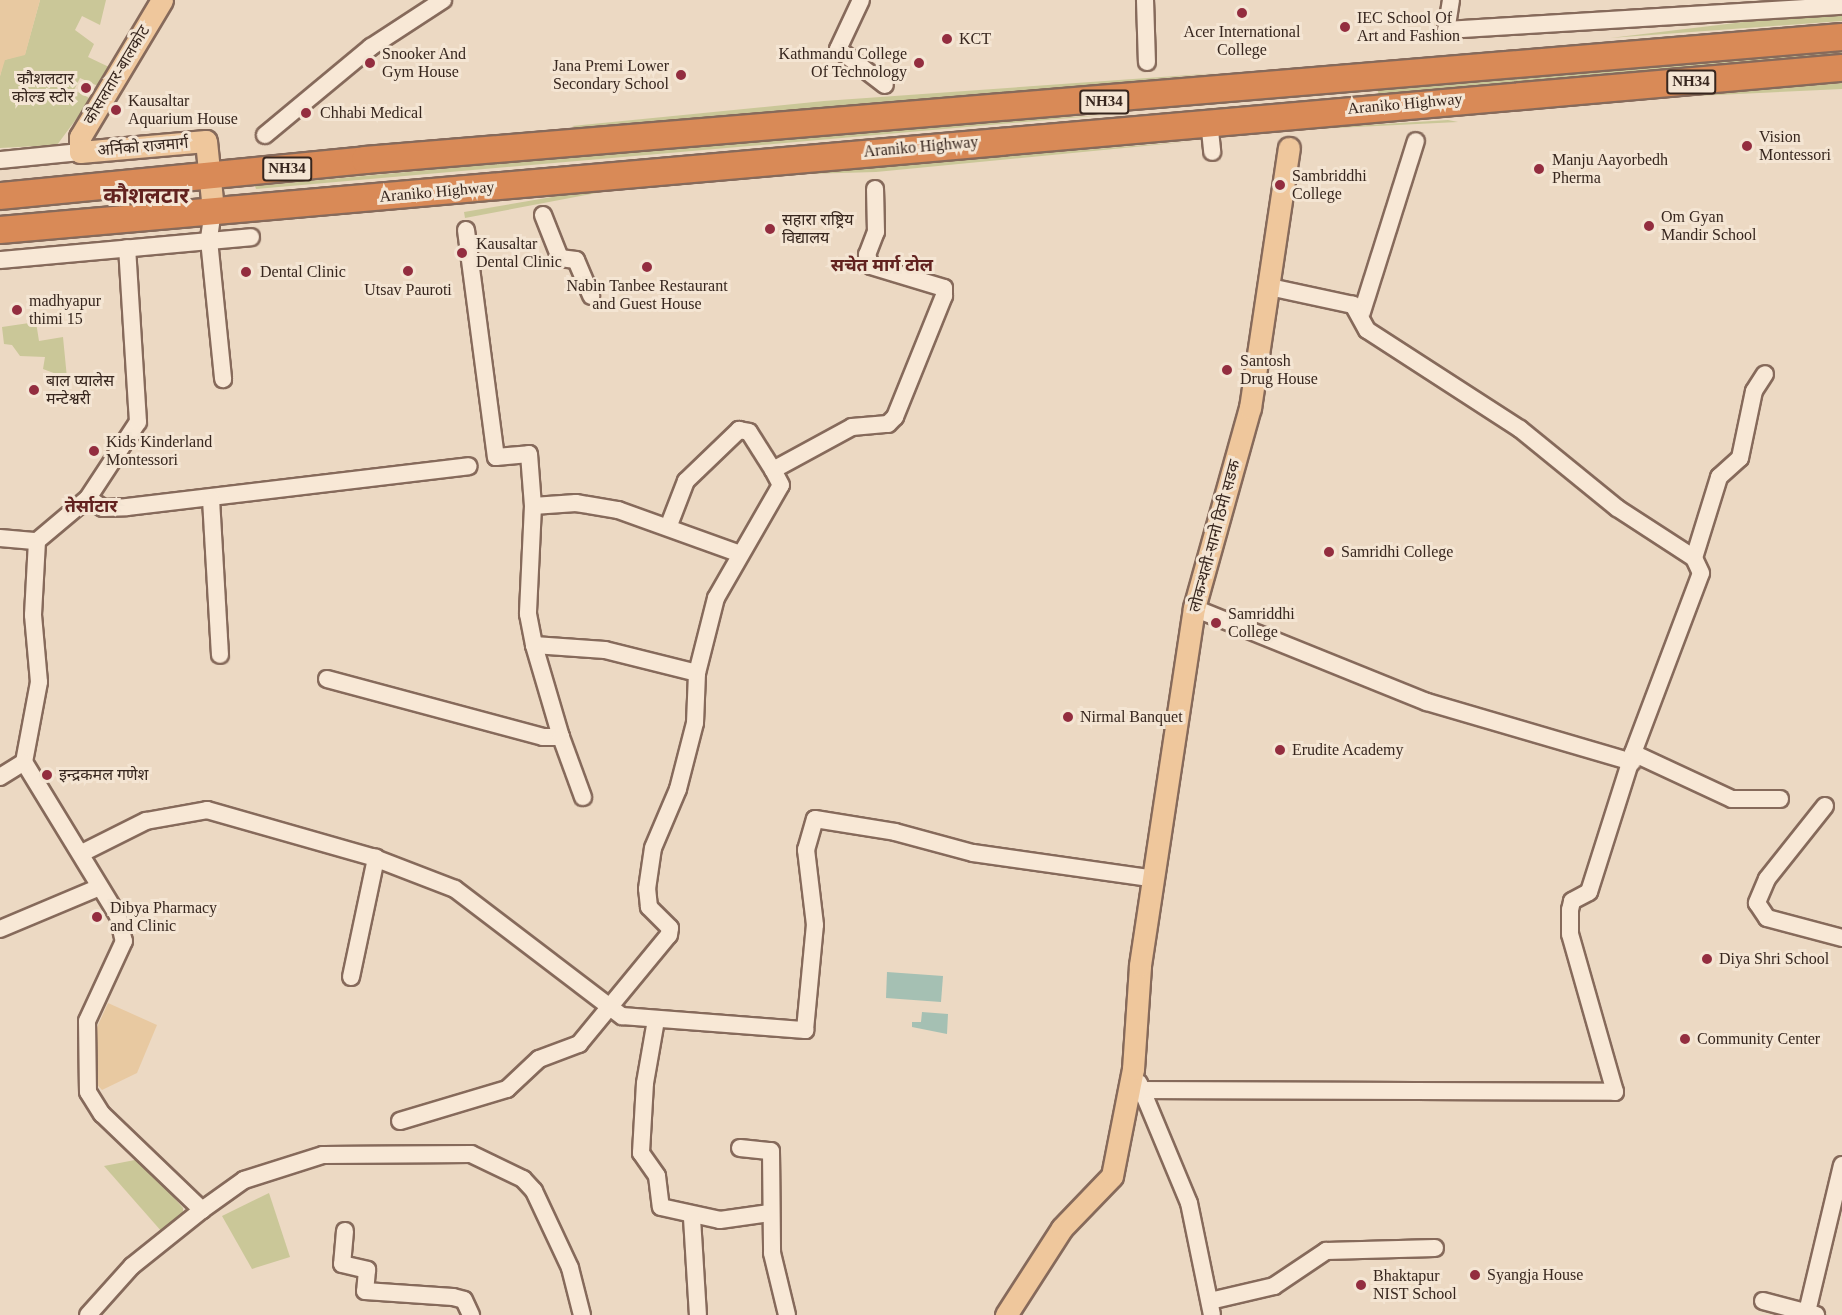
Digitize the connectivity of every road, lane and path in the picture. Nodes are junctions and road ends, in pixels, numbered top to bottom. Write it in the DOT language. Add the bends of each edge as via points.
graph roads {
  1 [pos="162,0"];
  2 [pos="443,0"];
  3 [pos="861,0"];
  4 [pos="1145,0"];
  5 [pos="1451,0"];
  6 [pos="1842,6"];
  7 [pos="1842,37"];
  8 [pos="1147,62"];
  9 [pos="1842,68"];
  10 [pos="885,85"];
  11 [pos="1215,93"];
  12 [pos="1209,121"];
  13 [pos="266,135"];
  14 [pos="1416,141"];
  15 [pos="1289,148"];
  16 [pos="80,152"];
  17 [pos="1212,152"];
  18 [pos="0,160"];
  19 [pos="209,177"];
  20 [pos="875,189"];
  21 [pos="0,196"];
  22 [pos="213,210"];
  23 [pos="543,215"];
  24 [pos="0,230"];
  25 [pos="466,230"];
  26 [pos="251,237"];
  27 [pos="209,240"];
  28 [pos="127,248"];
  29 [pos="0,260"];
  30 [pos="1270,287"];
  31 [pos="591,296"];
  32 [pos="1362,312"];
  33 [pos="1765,374"];
  34 [pos="223,379"];
  35 [pos="470,466"];
  36 [pos="773,470"];
  37 [pos="88,498"];
  38 [pos="211,499"];
  39 [pos="533,506"];
  40 [pos="669,525"];
  41 [pos="0,538"];
  42 [pos="38,541"];
  43 [pos="740,554"];
  44 [pos="1694,558"];
  45 [pos="1194,608"];
  46 [pos="534,645"];
  47 [pos="220,655"];
  48 [pos="697,673"];
  49 [pos="327,679"];
  50 [pos="561,737"];
  51 [pos="1632,757"];
  52 [pos="24,762"];
  53 [pos="0,777"];
  54 [pos="583,797"];
  55 [pos="1780,799"];
  56 [pos="1825,806"];
  57 [pos="82,853"];
  58 [pos="376,858"];
  59 [pos="1155,879"];
  60 [pos="100,887"];
  61 [pos="0,929"];
  62 [pos="1842,938"];
  63 [pos="351,977"];
  64 [pos="608,1008"];
  65 [pos="656,1020"];
  66 [pos="1134,1069"];
  67 [pos="1143,1090"];
  68 [pos="400,1121"];
  69 [pos="740,1148"];
  70 [pos="1842,1165"];
  71 [pos="202,1210"];
  72 [pos="770,1213"];
  73 [pos="692,1218"];
  74 [pos="345,1230"];
  75 [pos="1435,1248"];
  76 [pos="1763,1301"];
  77 [pos="1211,1308"];
  78 [pos="1013,1309"];
  79 [pos="1812,1314"];
  80 [pos="88,1315"];
  81 [pos="471,1315"];
  82 [pos="582,1315"];
  83 [pos="698,1315"];
  84 [pos="787,1315"];
  1 -- 16 [label="main road, कौसलतार-बालकोट" via="80,136"];
  2 -- 13 [label="street" via="371,47"];
  3 -- 10 [label="street" via="838,50"];
  4 -- 8 [label="street"];
  5 -- 6 [label="street" via="1446,30"];
  7 -- 11 [label="highway, Araniko Highway / NH34" via="1349,76"];
  9 -- 12 [label="highway, Araniko Highway / NH34"];
  11 -- 12 [label="highway"];
  11 -- 19 [label="highway, Araniko Highway / NH34"];
  12 -- 17 [label="street"];
  12 -- 22 [label="highway, Araniko Highway / NH34"];
  14 -- 32 [label="street"];
  15 -- 30 [label="main road, लोकन्थली-सानो ठिमी सडक"];
  16 -- 18 [label="street"];
  16 -- 19 [label="main road, अर्निको राजमार्ग" via="206,141"];
  19 -- 21 [label="highway, Araniko Highway / NH34"];
  19 -- 22 [label="main road"];
  20 -- 36 [label="street" via="876,232 867,255 871,266 944,288 944,296 895,417 888,424 852,427"];
  22 -- 24 [label="highway, Araniko Highway / NH34"];
  22 -- 27 [label="street"];
  23 -- 31 [label="street" via="560,258 576,260"];
  25 -- 39 [label="street" via="496,457 529,454"];
  26 -- 27 [label="street"];
  27 -- 28 [label="street"];
  27 -- 34 [label="street"];
  28 -- 29 [label="street"];
  28 -- 37 [label="street" via="140,408 133,434"];
  30 -- 32 [label="street" via="1344,300"];
  30 -- 45 [label="main road, लोकन्थली-सानो ठिमी सडक" via="1250,408"];
  32 -- 44 [label="street" via="1366,330 1520,429 1617,508"];
  33 -- 44 [label="street" via="1754,391 1740,458 1719,477"];
  35 -- 38 [label="street"];
  36 -- 40 [label="street" via="749,432 739,430 686,481"];
  36 -- 43 [label="street" via="781,484"];
  37 -- 38 [label="street" via="112,508"];
  37 -- 42 [label="street"];
  38 -- 47 [label="street"];
  39 -- 40 [label="street" via="576,503"];
  39 -- 46 [label="street" via="528,615"];
  40 -- 43 [label="street"];
  41 -- 42 [label="street"];
  42 -- 52 [label="street" via="33,615 39,682"];
  43 -- 48 [label="street" via="716,598"];
  44 -- 51 [label="street" via="1701,573"];
  45 -- 51 [label="street" via="1427,702"];
  45 -- 59 [label="main road, लोकन्थली-सानो ठिमी सडक"];
  46 -- 48 [label="street" via="605,650"];
  46 -- 50 [label="street"];
  48 -- 64 [label="street" via="695,723 678,789 653,848 647,889 648,907 670,928 669,935"];
  49 -- 50 [label="street" via="543,737"];
  50 -- 54 [label="street"];
  51 -- 55 [label="street" via="1732,799"];
  51 -- 67 [label="street" via="1589,892 1572,901 1570,910 1570,934 1615,1092"];
  52 -- 53 [label="street"];
  52 -- 57 [label="street"];
  56 -- 62 [label="street" via="1767,879 1757,903 1767,918"];
  57 -- 58 [label="street" via="146,820 207,810"];
  57 -- 60 [label="street"];
  58 -- 63 [label="street"];
  58 -- 64 [label="street" via="455,889"];
  59 -- 65 [label="street" via="973,853 895,831 815,819 806,850 814,925 804,1030"];
  59 -- 66 [label="main road, लोकन्थली-सानो ठिमी सडक" via="1140,965"];
  60 -- 61 [label="street"];
  60 -- 71 [label="street" via="118,916 124,941 87,1021 88,1092 102,1114"];
  64 -- 65 [label="street" via="632,1019"];
  64 -- 68 [label="street" via="579,1044 539,1059 507,1089"];
  65 -- 73 [label="street" via="645,1083 641,1153 657,1176 661,1207"];
  66 -- 67 [label="street"];
  66 -- 78 [label="main road, लोकन्थली-सानो ठिमी सडक" via="1112,1176 1062,1228"];
  67 -- 77 [label="street" via="1189,1203"];
  69 -- 72 [label="street" via="771,1151"];
  70 -- 79 [label="street"];
  71 -- 80 [label="street" via="132,1266"];
  71 -- 82 [label="street" via="244,1180 323,1155 484,1158 523,1179 534,1191 570,1268"];
  72 -- 73 [label="street"];
  72 -- 84 [label="street" via="772,1253"];
  73 -- 83 [label="street"];
  74 -- 81 [label="street" via="342,1264 367,1270 365,1291 453,1297 464,1300"];
  75 -- 77 [label="street" via="1326,1251 1274,1286"];
  76 -- 79 [label="street"];
}
